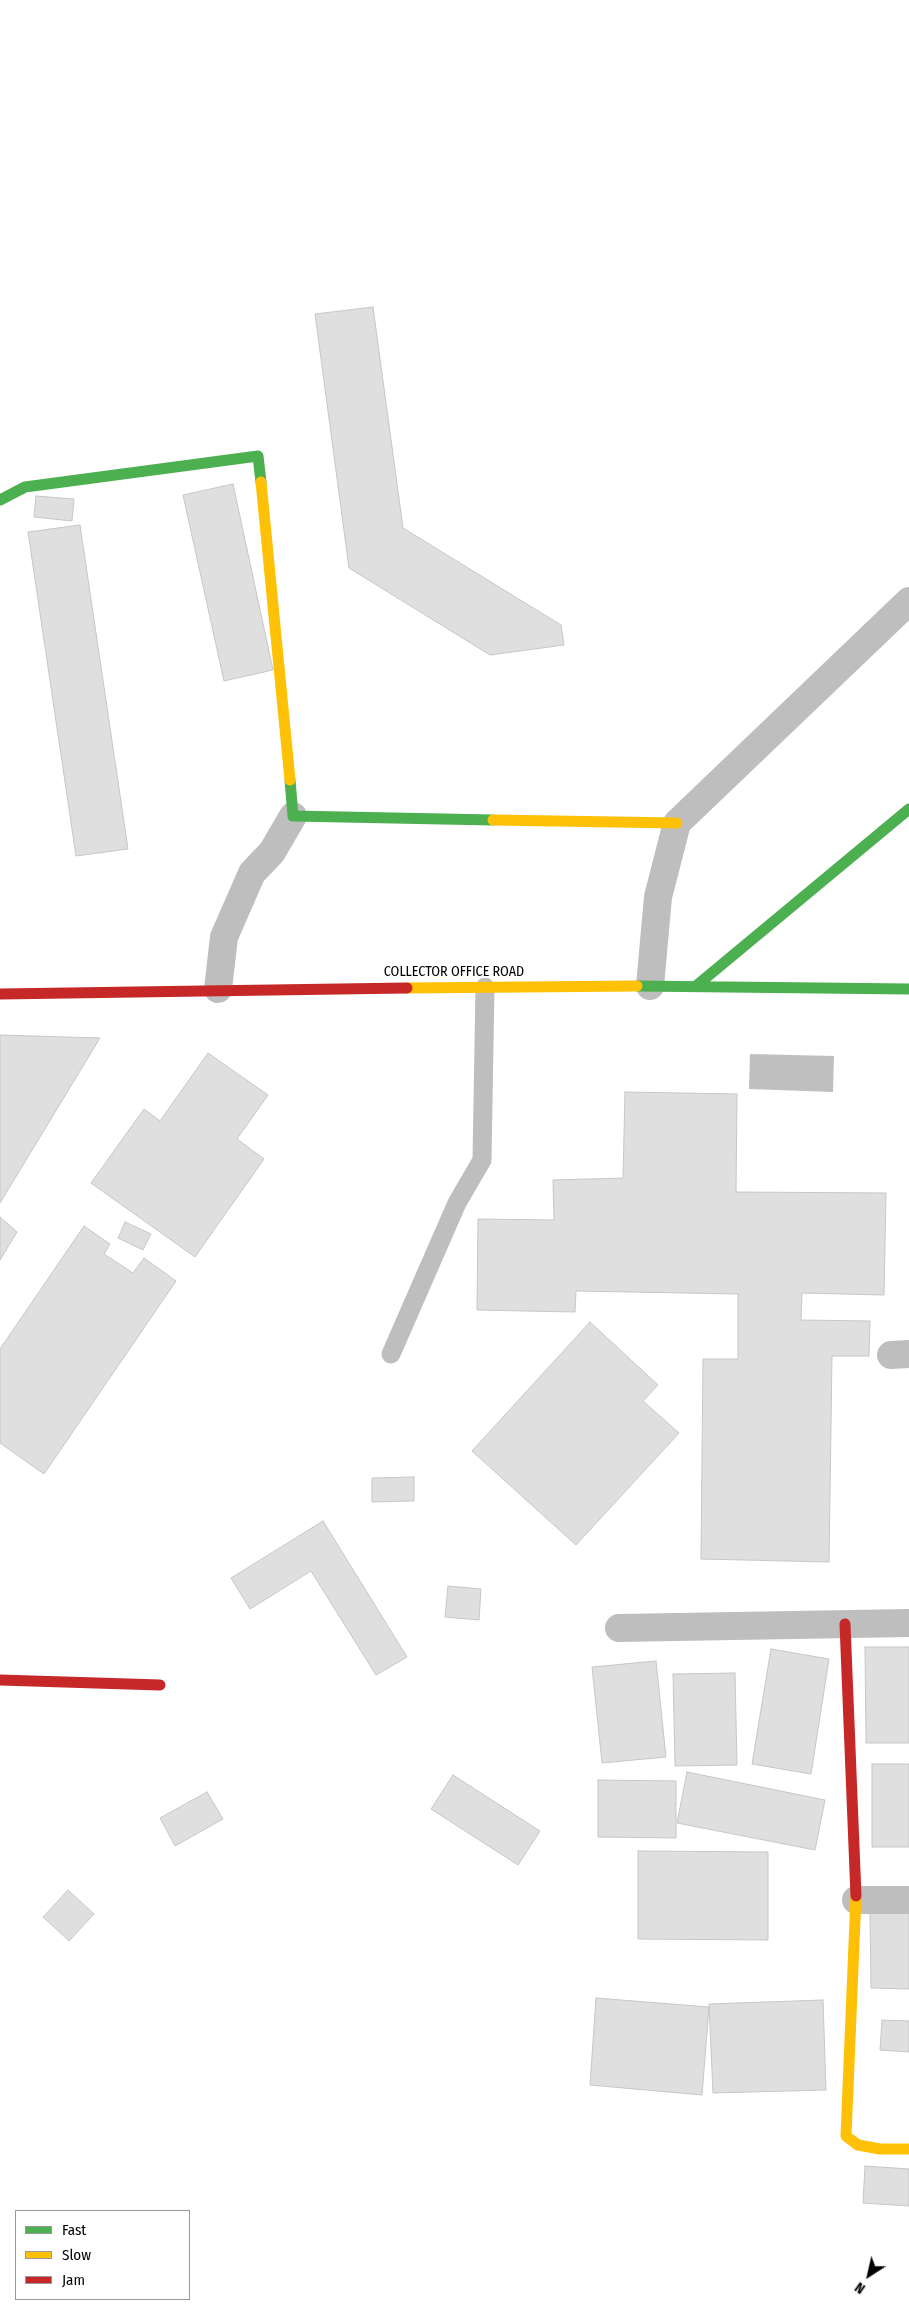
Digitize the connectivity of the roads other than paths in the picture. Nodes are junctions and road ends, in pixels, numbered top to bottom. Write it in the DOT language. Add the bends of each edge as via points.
graph roads {
  1 [pos="0,500"];
  2 [pos="909,601"];
  3 [pos="909,809"];
  4 [pos="293,816"];
  5 [pos="677,824"];
  6 [pos="650,986"];
  7 [pos="696,986"];
  8 [pos="485,987"];
  9 [pos="218,989"];
  10 [pos="909,989"];
  11 [pos="0,994"];
  12 [pos="391,1354"];
  13 [pos="909,1623"];
  14 [pos="845,1624"];
  15 [pos="619,1628"];
  16 [pos="0,1680"];
  17 [pos="160,1685"];
  18 [pos="856,1900"];
  19 [pos="909,1900"];
  20 [pos="909,2149"];
  1 -- 4 [label="street" via="26,487 258,456"];
  2 -- 5 [label="street"];
  3 -- 7 [label="street"];
  4 -- 5 [label="street"];
  4 -- 9 [label="street" via="272,852 252,873 224,937"];
  5 -- 6 [label="street" via="658,897"];
  6 -- 7 [label="street, COLLECTOR OFFICE ROAD"];
  6 -- 8 [label="street, COLLECTOR OFFICE ROAD"];
  7 -- 10 [label="street, COLLECTOR OFFICE ROAD"];
  8 -- 9 [label="street, COLLECTOR OFFICE ROAD"];
  8 -- 12 [label="lane" via="482,1160 457,1203"];
  9 -- 11 [label="street, COLLECTOR OFFICE ROAD"];
  13 -- 14 [label="street"];
  14 -- 15 [label="street"];
  14 -- 18 [label="street"];
  16 -- 17 [label="street"];
  18 -- 19 [label="street"];
  18 -- 20 [label="street" via="846,2136 858,2145"];
}
